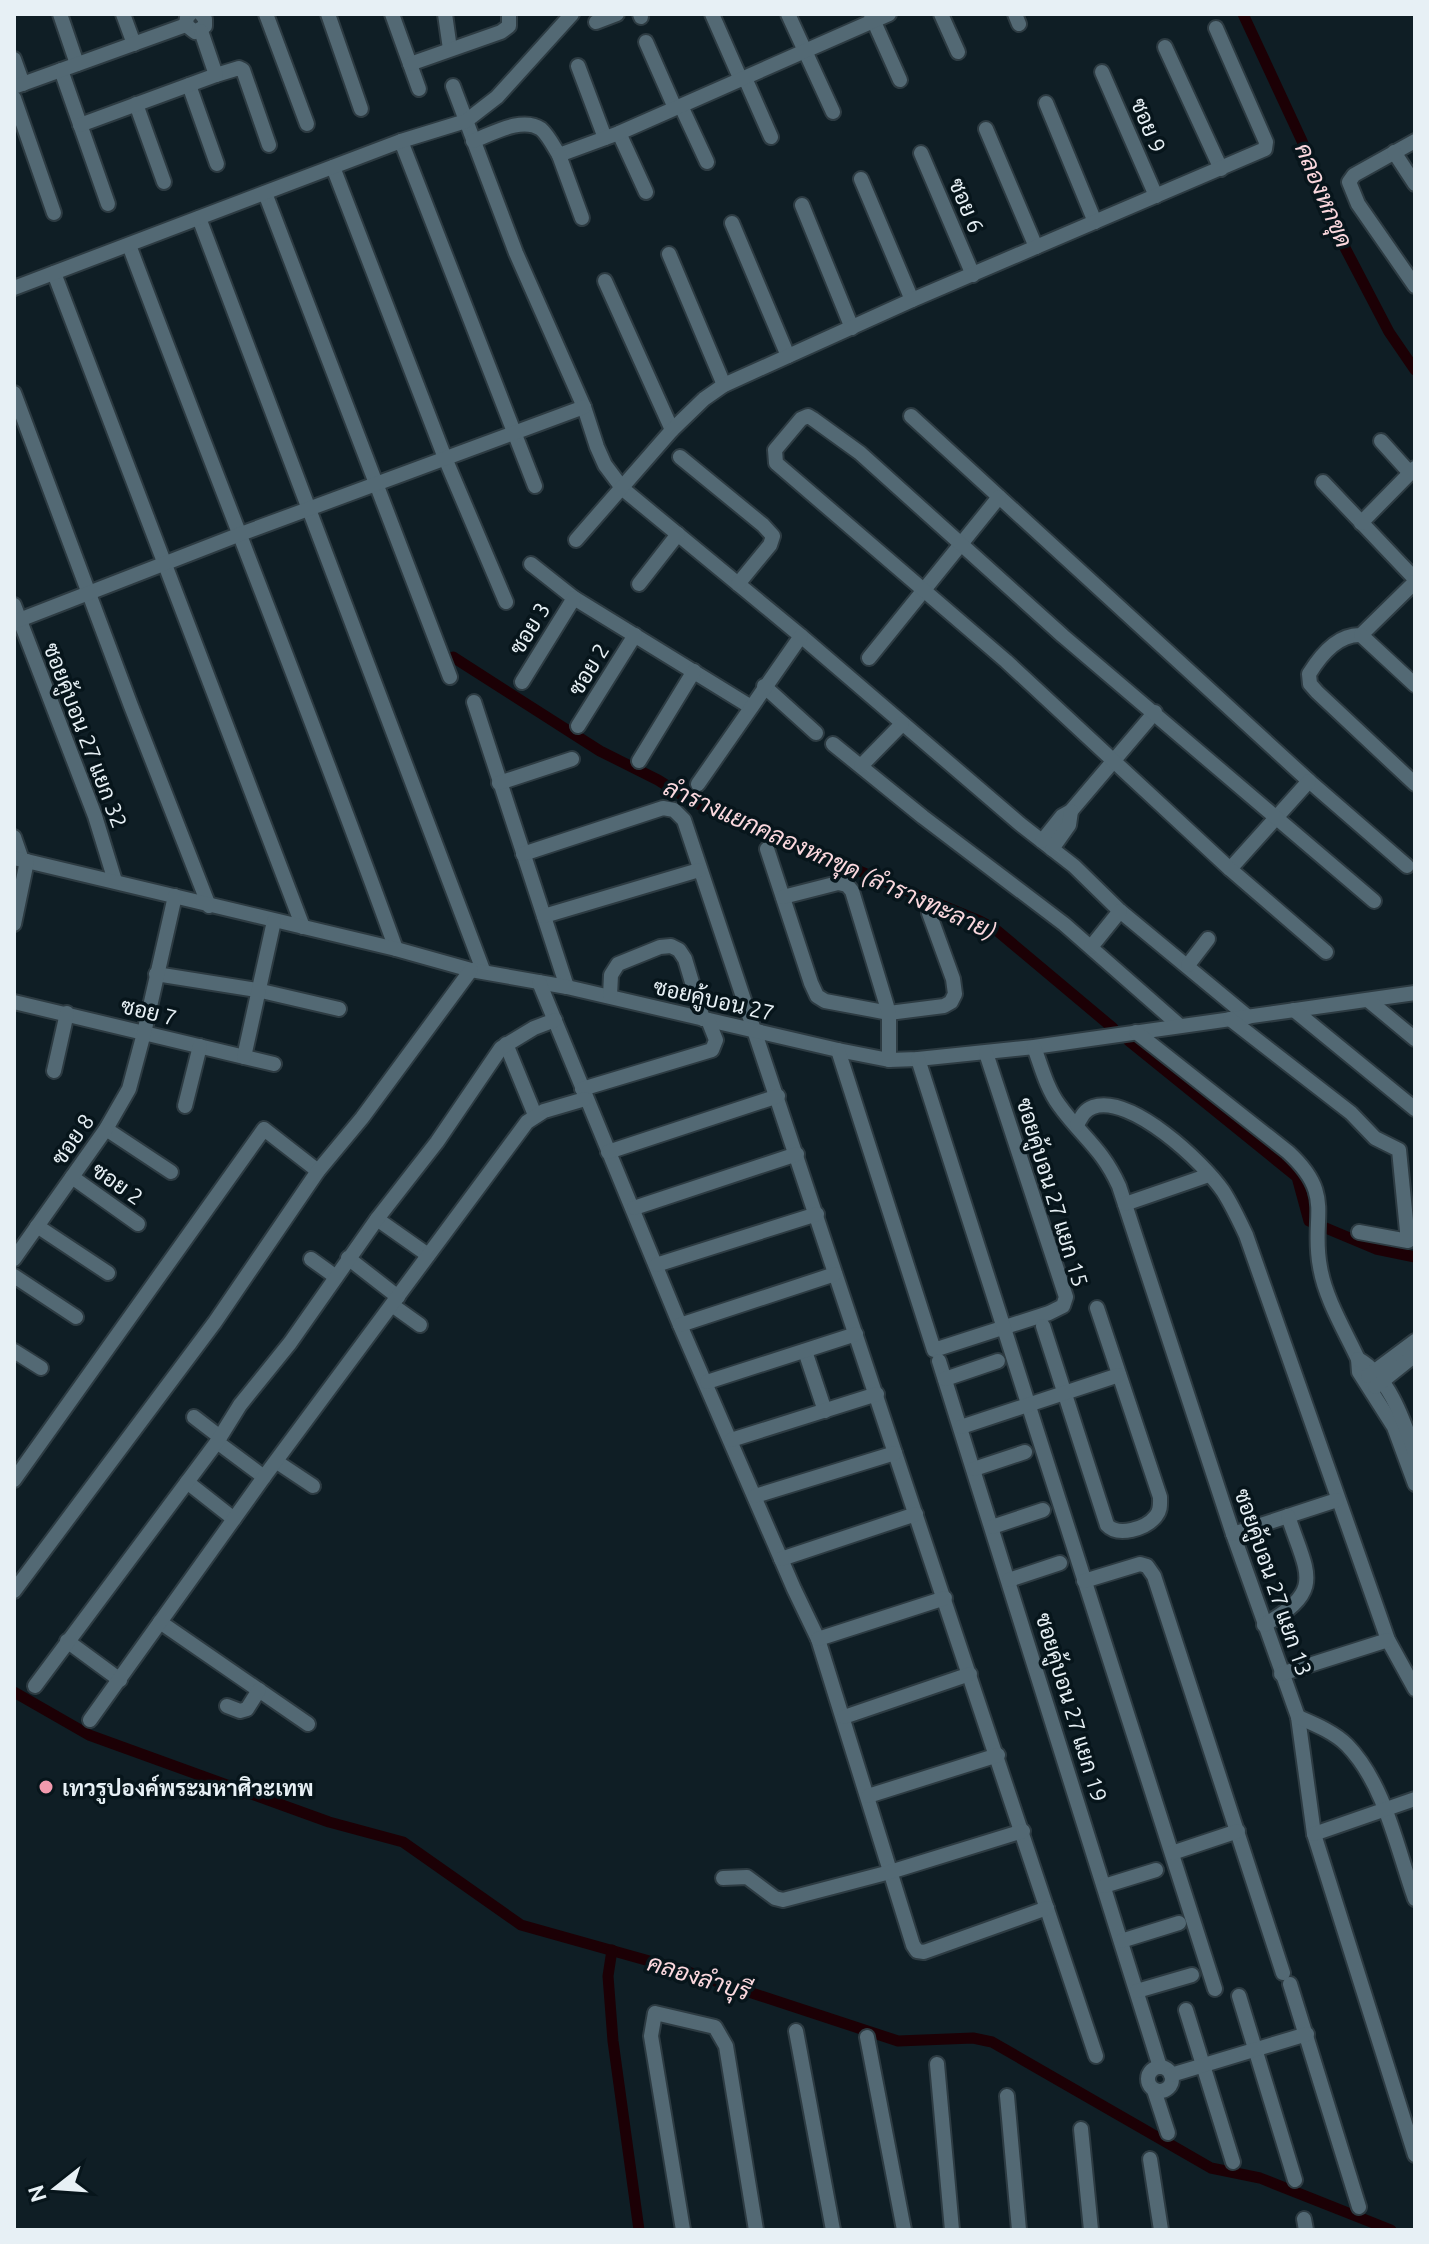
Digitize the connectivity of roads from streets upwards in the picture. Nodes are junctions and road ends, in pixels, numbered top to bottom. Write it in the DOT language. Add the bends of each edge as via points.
graph roads {
  1 [pos="60,14"];
  2 [pos="123,14"];
  3 [pos="266,14"];
  4 [pos="328,14"];
  5 [pos="392,14"];
  6 [pos="445,14"];
  7 [pos="509,14"];
  8 [pos="572,14"];
  9 [pos="617,14"];
  10 [pos="712,14"];
  11 [pos="788,14"];
  12 [pos="889,14"];
  13 [pos="941,14"];
  14 [pos="190,17"];
  15 [pos="872,18"];
  16 [pos="596,22"];
  17 [pos="1216,28"];
  18 [pos="646,42"];
  19 [pos="134,44"];
  20 [pos="1165,47"];
  21 [pos="450,49"];
  22 [pos="805,50"];
  23 [pos="958,52"];
  24 [pos="14,59"];
  25 [pos="77,64"];
  26 [pos="410,64"];
  27 [pos="578,66"];
  28 [pos="61,70"];
  29 [pos="1102,72"];
  30 [pos="216,75"];
  31 [pos="743,79"];
  32 [pos="900,80"];
  33 [pos="18,85"];
  34 [pos="189,85"];
  35 [pos="453,86"];
  36 [pos="419,89"];
  37 [pos="14,98"];
  38 [pos="1046,103"];
  39 [pos="136,104"];
  40 [pos="678,107"];
  41 [pos="361,109"];
  42 [pos="833,112"];
  43 [pos="466,121"];
  44 [pos="307,124"];
  45 [pos="80,125"];
  46 [pos="986,129"];
  47 [pos="612,136"];
  48 [pos="771,137"];
  49 [pos="401,141"];
  50 [pos="473,141"];
  51 [pos="1415,141"];
  52 [pos="269,145"];
  53 [pos="1394,152"];
  54 [pos="921,153"];
  55 [pos="559,155"];
  56 [pos="707,162"];
  57 [pos="217,164"];
  58 [pos="333,167"];
  59 [pos="1221,169"];
  60 [pos="861,179"];
  61 [pos="164,182"];
  62 [pos="1415,184"];
  63 [pos="646,192"];
  64 [pos="265,193"];
  65 [pos="1156,196"];
  66 [pos="108,204"];
  67 [pos="802,205"];
  68 [pos="54,213"];
  69 [pos="199,218"];
  70 [pos="582,218"];
  71 [pos="1095,222"];
  72 [pos="732,223"];
  73 [pos="129,245"];
  74 [pos="1036,247"];
  75 [pos="669,254"];
  76 [pos="54,273"];
  77 [pos="973,275"];
  78 [pos="605,281"];
  79 [pos="1415,286"];
  80 [pos="14,288"];
  81 [pos="912,300"];
  82 [pos="852,328"];
  83 [pos="788,356"];
  84 [pos="724,385"];
  85 [pos="14,393"];
  86 [pos="584,407"];
  87 [pos="911,416"];
  88 [pos="672,430"];
  89 [pos="515,433"];
  90 [pos="1381,441"];
  91 [pos="680,457"];
  92 [pos="445,458"];
  93 [pos="1412,470"];
  94 [pos="1323,482"];
  95 [pos="377,484"];
  96 [pos="535,486"];
  97 [pos="623,489"];
  98 [pos="999,497"];
  99 [pos="308,510"];
  100 [pos="1361,523"];
  101 [pos="678,534"];
  102 [pos="238,535"];
  103 [pos="576,540"];
  104 [pos="961,545"];
  105 [pos="531,564"];
  106 [pos="163,565"];
  107 [pos="1413,573"];
  108 [pos="639,584"];
  109 [pos="738,584"];
  110 [pos="924,590"];
  111 [pos="87,592"];
  112 [pos="574,598"];
  113 [pos="506,602"];
  114 [pos="14,605"];
  115 [pos="17,621"];
  116 [pos="635,635"];
  117 [pos="1361,635"];
  118 [pos="801,636"];
  119 [pos="869,658"];
  120 [pos="694,671"];
  121 [pos="450,677"];
  122 [pos="522,682"];
  123 [pos="1415,685"];
  124 [pos="764,686"];
  125 [pos="474,702"];
  126 [pos="751,707"];
  127 [pos="1155,712"];
  128 [pos="902,724"];
  129 [pos="578,726"];
  130 [pos="816,733"];
  131 [pos="833,744"];
  132 [pos="572,759"];
  133 [pos="639,761"];
  134 [pos="1114,763"];
  135 [pos="861,766"];
  136 [pos="1309,781"];
  137 [pos="499,783"];
  138 [pos="698,784"];
  139 [pos="1415,784"];
  140 [pos="1277,816"];
  141 [pos="14,837"];
  142 [pos="1047,845"];
  143 [pos="767,849"];
  144 [pos="523,854"];
  145 [pos="21,859"];
  146 [pos="1407,866"];
  147 [pos="1230,869"];
  148 [pos="699,870"];
  149 [pos="115,881"];
  150 [pos="175,896"];
  151 [pos="783,897"];
  152 [pos="1374,901"];
  153 [pos="209,906"];
  154 [pos="1120,911"];
  155 [pos="929,913"];
  156 [pos="544,916"];
  157 [pos="274,921"];
  158 [pos="14,924"];
  159 [pos="303,927"];
  160 [pos="1208,939"];
  161 [pos="1091,947"];
  162 [pos="396,949"];
  163 [pos="1326,952"];
  164 [pos="1188,965"];
  165 [pos="477,970"];
  166 [pos="156,974"];
  167 [pos="539,982"];
  168 [pos="567,987"];
  169 [pos="257,990"];
  170 [pos="1415,993"];
  171 [pos="610,996"];
  172 [pos="1368,1000"];
  173 [pos="14,1002"];
  174 [pos="339,1009"];
  175 [pos="1294,1010"];
  176 [pos="67,1013"];
  177 [pos="889,1013"];
  178 [pos="1248,1017"];
  179 [pos="1230,1019"];
  180 [pos="555,1020"];
  181 [pos="706,1020"];
  182 [pos="1180,1026"];
  183 [pos="754,1030"];
  184 [pos="1136,1032"];
  185 [pos="144,1033"];
  186 [pos="1415,1039"];
  187 [pos="506,1044"];
  188 [pos="200,1046"];
  189 [pos="1034,1047"];
  190 [pos="838,1050"];
  191 [pos="986,1053"];
  192 [pos="244,1057"];
  193 [pos="918,1059"];
  194 [pos="889,1060"];
  195 [pos="274,1064"];
  196 [pos="54,1071"];
  197 [pos="584,1094"];
  198 [pos="778,1096"];
  199 [pos="185,1106"];
  200 [pos="1415,1109"];
  201 [pos="535,1115"];
  202 [pos="1077,1125"];
  203 [pos="106,1129"];
  204 [pos="608,1152"];
  205 [pos="797,1154"];
  206 [pos="318,1171"];
  207 [pos="171,1172"];
  208 [pos="1209,1175"];
  209 [pos="72,1177"];
  210 [pos="1125,1204"];
  211 [pos="634,1208"];
  212 [pos="817,1214"];
  213 [pos="377,1219"];
  214 [pos="138,1224"];
  215 [pos="37,1226"];
  216 [pos="1359,1232"];
  217 [pos="1411,1241"];
  218 [pos="428,1255"];
  219 [pos="348,1258"];
  220 [pos="14,1259"];
  221 [pos="311,1259"];
  222 [pos="656,1265"];
  223 [pos="108,1273"];
  224 [pos="835,1274"];
  225 [pos="14,1276"];
  226 [pos="336,1277"];
  227 [pos="395,1301"];
  228 [pos="1097,1308"];
  229 [pos="76,1317"];
  230 [pos="420,1325"];
  231 [pos="680,1325"];
  232 [pos="1043,1326"];
  233 [pos="1002,1327"];
  234 [pos="856,1334"];
  235 [pos="1415,1341"];
  236 [pos="14,1351"];
  237 [pos="805,1351"];
  238 [pos="937,1355"];
  239 [pos="1415,1355"];
  240 [pos="998,1361"];
  241 [pos="41,1368"];
  242 [pos="1119,1375"];
  243 [pos="945,1379"];
  244 [pos="1373,1381"];
  245 [pos="707,1382"];
  246 [pos="877,1394"];
  247 [pos="1064,1394"];
  248 [pos="1028,1405"];
  249 [pos="825,1411"];
  250 [pos="194,1417"];
  251 [pos="961,1427"];
  252 [pos="219,1439"];
  253 [pos="731,1440"];
  254 [pos="1025,1452"];
  255 [pos="895,1453"];
  256 [pos="1415,1453"];
  257 [pos="277,1462"];
  258 [pos="974,1469"];
  259 [pos="264,1477"];
  260 [pos="14,1480"];
  261 [pos="187,1482"];
  262 [pos="1415,1484"];
  263 [pos="313,1486"];
  264 [pos="755,1496"];
  265 [pos="1337,1500"];
  266 [pos="1043,1510"];
  267 [pos="916,1514"];
  268 [pos="1288,1516"];
  269 [pos="234,1519"];
  270 [pos="992,1527"];
  271 [pos="1233,1534"];
  272 [pos="781,1559"];
  273 [pos="1060,1563"];
  274 [pos="1009,1580"];
  275 [pos="1084,1581"];
  276 [pos="14,1591"];
  277 [pos="945,1598"];
  278 [pos="160,1622"];
  279 [pos="1264,1625"];
  280 [pos="818,1639"];
  281 [pos="1388,1640"];
  282 [pos="67,1641"];
  283 [pos="970,1674"];
  284 [pos="1281,1674"];
  285 [pos="120,1680"];
  286 [pos="35,1686"];
  287 [pos="1415,1689"];
  288 [pos="259,1690"];
  289 [pos="227,1706"];
  290 [pos="844,1717"];
  291 [pos="1298,1717"];
  292 [pos="90,1720"];
  293 [pos="308,1724"];
  294 [pos="998,1755"];
  295 [pos="868,1796"];
  296 [pos="1415,1799"];
  297 [pos="1384,1809"];
  298 [pos="1023,1831"];
  299 [pos="1238,1831"];
  300 [pos="1314,1834"];
  301 [pos="1172,1853"];
  302 [pos="1156,1870"];
  303 [pos="890,1872"];
  304 [pos="723,1878"];
  305 [pos="1104,1886"];
  306 [pos="1415,1899"];
  307 [pos="1047,1908"];
  308 [pos="1179,1923"];
  309 [pos="1121,1941"];
  310 [pos="1192,1975"];
  311 [pos="1215,1989"];
  312 [pos="1137,1991"];
  313 [pos="1239,1996"];
  314 [pos="1186,2010"];
  315 [pos="796,2031"];
  316 [pos="1307,2034"];
  317 [pos="867,2037"];
  318 [pos="1256,2051"];
  319 [pos="1096,2056"];
  320 [pos="937,2064"];
  321 [pos="1203,2066"];
  322 [pos="1166,2071"];
  323 [pos="1007,2096"];
  324 [pos="1081,2129"];
  325 [pos="1168,2133"];
  326 [pos="1415,2155"];
  327 [pos="1150,2159"];
  328 [pos="1233,2162"];
  329 [pos="1295,2180"];
  330 [pos="1359,2207"];
  331 [pos="683,2230"];
  332 [pos="756,2230"];
  333 [pos="833,2230"];
  334 [pos="904,2230"];
  335 [pos="952,2230"];
  336 [pos="1019,2230"];
  337 [pos="1091,2230"];
  338 [pos="1161,2230"];
  1 -- 25 [label="street"];
  2 -- 19 [label="street"];
  3 -- 44 [label="street"];
  4 -- 41 [label="street"];
  5 -- 26 [label="street"];
  6 -- 21 [label="street"];
  7 -- 21 [label="street" via="507,29"];
  8 -- 43 [label="street" via="497,97"];
  9 -- 16 [label="street"];
  10 -- 31 [label="street"];
  11 -- 22 [label="street"];
  12 -- 15 [label="street"];
  13 -- 23 [label="street"];
  14 -- 19 [label="street"];
  14 -- 30 [label="street" via="205,23 201,31"];
  15 -- 22 [label="street"];
  15 -- 32 [label="street"];
  17 -- 59 [label="street" via="1266,142 1265,149"];
  18 -- 40 [label="street"];
  19 -- 25 [label="street"];
  20 -- 59 [label="street"];
  21 -- 26 [label="street"];
  22 -- 31 [label="street"];
  22 -- 42 [label="street"];
  24 -- 33 [label="street"];
  25 -- 28 [label="street"];
  26 -- 36 [label="street"];
  27 -- 47 [label="street"];
  28 -- 33 [label="street"];
  28 -- 45 [label="street"];
  29 -- 65 [label="street, ซอย 9"];
  30 -- 34 [label="street"];
  30 -- 52 [label="street" via="243,70"];
  31 -- 40 [label="street"];
  31 -- 48 [label="street"];
  34 -- 39 [label="street"];
  34 -- 57 [label="street"];
  35 -- 43 [label="street"];
  37 -- 68 [label="street"];
  38 -- 71 [label="street"];
  39 -- 45 [label="street"];
  39 -- 61 [label="street"];
  40 -- 47 [label="street"];
  40 -- 56 [label="street"];
  43 -- 49 [label="street"];
  43 -- 50 [label="street"];
  45 -- 66 [label="street"];
  46 -- 74 [label="street"];
  47 -- 55 [label="street"];
  47 -- 63 [label="street"];
  49 -- 58 [label="street"];
  49 -- 89 [label="street"];
  50 -- 55 [label="street" via="514,126 535,126"];
  50 -- 86 [label="street"];
  51 -- 53 [label="street"];
  53 -- 62 [label="street"];
  53 -- 79 [label="street" via="1349,182 1358,204"];
  54 -- 77 [label="street, ซอย 6"];
  55 -- 70 [label="street"];
  58 -- 64 [label="street"];
  58 -- 92 [label="street"];
  59 -- 65 [label="street"];
  60 -- 81 [label="street"];
  64 -- 69 [label="street"];
  64 -- 95 [label="street"];
  65 -- 71 [label="street"];
  67 -- 82 [label="street"];
  69 -- 73 [label="street"];
  69 -- 99 [label="street"];
  71 -- 74 [label="street"];
  72 -- 83 [label="street"];
  73 -- 76 [label="street"];
  73 -- 102 [label="street"];
  74 -- 77 [label="street"];
  75 -- 84 [label="street"];
  76 -- 80 [label="street"];
  76 -- 106 [label="street"];
  77 -- 81 [label="street"];
  78 -- 88 [label="street"];
  81 -- 82 [label="street"];
  82 -- 83 [label="street"];
  83 -- 84 [label="street"];
  84 -- 88 [label="street"];
  85 -- 111 [label="street"];
  86 -- 89 [label="street"];
  86 -- 97 [label="street" via="605,465"];
  87 -- 98 [label="street"];
  88 -- 97 [label="street"];
  89 -- 92 [label="street"];
  89 -- 96 [label="street"];
  90 -- 93 [label="street"];
  91 -- 109 [label="street" via="773,536"];
  92 -- 95 [label="street"];
  92 -- 113 [label="street"];
  93 -- 100 [label="street"];
  94 -- 100 [label="street"];
  95 -- 99 [label="street"];
  95 -- 121 [label="street"];
  97 -- 101 [label="street"];
  97 -- 103 [label="street"];
  98 -- 104 [label="street"];
  98 -- 136 [label="street"];
  99 -- 102 [label="street"];
  99 -- 165 [label="street"];
  100 -- 107 [label="street"];
  101 -- 108 [label="street"];
  101 -- 109 [label="street"];
  102 -- 106 [label="street"];
  102 -- 162 [label="street"];
  104 -- 110 [label="street"];
  104 -- 110 [label="street" via="860,453 810,417 804,417 775,450 776,463"];
  104 -- 127 [label="street"];
  105 -- 112 [label="street"];
  106 -- 111 [label="street"];
  106 -- 159 [label="street"];
  107 -- 117 [label="street"];
  109 -- 118 [label="street"];
  110 -- 119 [label="street"];
  110 -- 134 [label="street"];
  111 -- 115 [label="street"];
  111 -- 153 [label="street"];
  112 -- 116 [label="street"];
  112 -- 122 [label="street, ซอย 3"];
  114 -- 115 [label="street, ซอยคู้บอน 27 แยก 32"];
  115 -- 149 [label="street, ซอยคู้บอน 27 แยก 32" via="95,816"];
  116 -- 120 [label="street"];
  116 -- 129 [label="street, ซอย 2"];
  117 -- 123 [label="street"];
  117 -- 139 [label="street" via="1329,649 1309,674 1310,684"];
  118 -- 124 [label="street"];
  118 -- 128 [label="street"];
  120 -- 126 [label="street"];
  120 -- 133 [label="street"];
  124 -- 126 [label="street"];
  124 -- 130 [label="street"];
  125 -- 137 [label="street"];
  126 -- 138 [label="street"];
  127 -- 134 [label="street"];
  127 -- 140 [label="street"];
  128 -- 135 [label="street"];
  128 -- 142 [label="street"];
  131 -- 135 [label="street"];
  132 -- 137 [label="street"];
  134 -- 142 [label="street" via="1071,811 1069,825"];
  134 -- 147 [label="street"];
  135 -- 161 [label="street"];
  136 -- 140 [label="street"];
  136 -- 146 [label="street"];
  137 -- 144 [label="street"];
  140 -- 147 [label="street"];
  140 -- 152 [label="street"];
  141 -- 145 [label="street"];
  142 -- 154 [label="street"];
  143 -- 151 [label="street"];
  144 -- 148 [label="street" via="663,808 684,820"];
  144 -- 156 [label="street"];
  145 -- 149 [label="street, ซอยคู้บอน 27"];
  145 -- 158 [label="street"];
  147 -- 163 [label="street"];
  148 -- 156 [label="street"];
  148 -- 183 [label="street"];
  149 -- 150 [label="street, ซอยคู้บอน 27"];
  150 -- 153 [label="street, ซอยคู้บอน 27"];
  150 -- 166 [label="street, ซอย 8"];
  151 -- 177 [label="street" via="817,996"];
  151 -- 177 [label="street" via="847,885 857,902"];
  153 -- 157 [label="street, ซอยคู้บอน 27"];
  154 -- 161 [label="street"];
  154 -- 164 [label="street"];
  155 -- 177 [label="street" via="955,994 944,1006"];
  156 -- 168 [label="street"];
  157 -- 159 [label="street, ซอยคู้บอน 27"];
  157 -- 169 [label="street"];
  159 -- 162 [label="street, ซอยคู้บอน 27"];
  160 -- 164 [label="street"];
  161 -- 182 [label="street"];
  162 -- 165 [label="street, ซอยคู้บอน 27"];
  164 -- 178 [label="street"];
  165 -- 167 [label="street, ซอยคู้บอน 27"];
  165 -- 206 [label="street"];
  166 -- 169 [label="street"];
  166 -- 185 [label="street, ซอย 8"];
  167 -- 168 [label="street, ซอยคู้บอน 27"];
  167 -- 180 [label="street"];
  168 -- 171 [label="street, ซอยคู้บอน 27"];
  169 -- 174 [label="street"];
  169 -- 192 [label="street"];
  170 -- 172 [label="street, ซอยคู้บอน 27"];
  171 -- 181 [label="street, ซอยคู้บอน 27"];
  171 -- 181 [label="street" via="611,975 618,964 671,946 685,959"];
  172 -- 175 [label="street, ซอยคู้บอน 27"];
  172 -- 186 [label="street"];
  173 -- 176 [label="street, ซอย 7"];
  175 -- 178 [label="street, ซอยคู้บอน 27"];
  175 -- 200 [label="street"];
  176 -- 185 [label="street, ซอย 7"];
  176 -- 196 [label="street"];
  177 -- 194 [label="street"];
  178 -- 179 [label="street, ซอยคู้บอน 27"];
  179 -- 182 [label="street, ซอยคู้บอน 27"];
  179 -- 217 [label="street" via="1351,1113 1375,1138 1399,1150"];
  180 -- 187 [label="street"];
  180 -- 197 [label="street"];
  181 -- 183 [label="street, ซอยคู้บอน 27"];
  181 -- 197 [label="street" via="716,1040 712,1050"];
  182 -- 184 [label="street, ซอยคู้บอน 27"];
  183 -- 190 [label="street, ซอยคู้บอน 27"];
  183 -- 198 [label="street"];
  184 -- 189 [label="street, ซอยคู้บอน 27"];
  184 -- 244 [label="street" via="1309,1172 1320,1215 1320,1268 1356,1355 1368,1365"];
  185 -- 188 [label="street, ซอย 7"];
  185 -- 203 [label="street, ซอย 8" via="129,1089"];
  187 -- 201 [label="street"];
  187 -- 213 [label="street"];
  188 -- 192 [label="street, ซอย 7"];
  188 -- 199 [label="street"];
  189 -- 191 [label="street, ซอยคู้บอน 27"];
  189 -- 202 [label="street, ซอยคู้บอน 27 แยก 13" via="1054,1097"];
  190 -- 194 [label="street, ซอยคู้บอน 27"];
  190 -- 238 [label="street, ซอยคู้บอน 27 แยก 19"];
  191 -- 193 [label="street, ซอยคู้บอน 27"];
  191 -- 233 [label="street, ซอยคู้บอน 27 แยก 15" via="1066,1297 1058,1309"];
  192 -- 195 [label="street, ซอย 7"];
  193 -- 194 [label="street, ซอยคู้บอน 27"];
  193 -- 233 [label="street"];
  197 -- 201 [label="street"];
  197 -- 204 [label="street"];
  198 -- 204 [label="street"];
  198 -- 205 [label="street"];
  201 -- 218 [label="street"];
  202 -- 208 [label="street" via="1091,1108 1123,1108 1149,1123"];
  202 -- 210 [label="street, ซอยคู้บอน 27 แยก 13" via="1108,1161"];
  203 -- 207 [label="street"];
  203 -- 209 [label="street, ซอย 8"];
  204 -- 211 [label="street"];
  205 -- 211 [label="street"];
  205 -- 212 [label="street"];
  206 -- 260 [label="street" via="264,1129"];
  206 -- 276 [label="street" via="215,1322"];
  208 -- 210 [label="street"];
  208 -- 265 [label="street" via="1246,1235"];
  209 -- 214 [label="street, ซอย 2"];
  209 -- 215 [label="street, ซอย 8"];
  210 -- 271 [label="street, ซอยคู้บอน 27 แยก 13"];
  211 -- 222 [label="street"];
  212 -- 222 [label="street"];
  212 -- 224 [label="street"];
  213 -- 218 [label="street"];
  213 -- 219 [label="street"];
  215 -- 220 [label="street, ซอย 8"];
  215 -- 223 [label="street"];
  216 -- 217 [label="street"];
  218 -- 227 [label="street"];
  219 -- 226 [label="street"];
  219 -- 227 [label="street"];
  221 -- 226 [label="street"];
  222 -- 231 [label="street"];
  224 -- 231 [label="street"];
  224 -- 234 [label="street"];
  225 -- 229 [label="street"];
  226 -- 252 [label="street"];
  227 -- 230 [label="street"];
  227 -- 257 [label="street"];
  228 -- 242 [label="street"];
  231 -- 245 [label="street"];
  232 -- 247 [label="street"];
  233 -- 238 [label="street, ซอยคู้บอน 27 แยก 15"];
  233 -- 248 [label="street"];
  234 -- 237 [label="street"];
  234 -- 246 [label="street"];
  235 -- 244 [label="street"];
  236 -- 241 [label="street"];
  237 -- 245 [label="street"];
  237 -- 249 [label="street"];
  238 -- 243 [label="street, ซอยคู้บอน 27 แยก 19"];
  239 -- 244 [label="street"];
  240 -- 243 [label="street"];
  242 -- 247 [label="street"];
  242 -- 247 [label="street" via="1160,1509 1154,1519 1119,1533 1107,1525"];
  243 -- 251 [label="street, ซอยคู้บอน 27 แยก 19"];
  244 -- 256 [label="street" via="1397,1407"];
  244 -- 262 [label="street"];
  245 -- 253 [label="street"];
  246 -- 249 [label="street"];
  246 -- 255 [label="street"];
  247 -- 248 [label="street"];
  248 -- 251 [label="street"];
  248 -- 275 [label="street"];
  249 -- 253 [label="street"];
  250 -- 252 [label="street"];
  251 -- 258 [label="street, ซอยคู้บอน 27 แยก 19"];
  252 -- 259 [label="street"];
  252 -- 261 [label="street"];
  253 -- 264 [label="street"];
  254 -- 258 [label="street"];
  255 -- 264 [label="street"];
  255 -- 267 [label="street"];
  257 -- 259 [label="street"];
  257 -- 263 [label="street"];
  258 -- 270 [label="street, ซอยคู้บอน 27 แยก 19"];
  259 -- 269 [label="street"];
  261 -- 269 [label="street"];
  261 -- 282 [label="street"];
  264 -- 272 [label="street"];
  265 -- 268 [label="street"];
  265 -- 281 [label="street"];
  266 -- 270 [label="street"];
  267 -- 272 [label="street"];
  267 -- 277 [label="street"];
  268 -- 271 [label="street"];
  268 -- 279 [label="street" via="1307,1576 1306,1589 1299,1602"];
  269 -- 278 [label="street"];
  270 -- 274 [label="street, ซอยคู้บอน 27 แยก 19"];
  271 -- 279 [label="street, ซอยคู้บอน 27 แยก 13"];
  272 -- 280 [label="street"];
  273 -- 274 [label="street"];
  274 -- 305 [label="street, ซอยคู้บอน 27 แยก 19"];
  275 -- 299 [label="street" via="1140,1564 1154,1576"];
  275 -- 301 [label="street"];
  277 -- 280 [label="street"];
  277 -- 283 [label="street"];
  278 -- 285 [label="street"];
  278 -- 288 [label="street"];
  279 -- 284 [label="street, ซอยคู้บอน 27 แยก 13"];
  280 -- 290 [label="street"];
  281 -- 284 [label="street"];
  281 -- 287 [label="street"];
  282 -- 285 [label="street"];
  282 -- 286 [label="street"];
  283 -- 290 [label="street"];
  283 -- 294 [label="street"];
  284 -- 291 [label="street, ซอยคู้บอน 27 แยก 13"];
  285 -- 292 [label="street"];
  288 -- 289 [label="street" via="247,1709"];
  288 -- 293 [label="street"];
  290 -- 295 [label="street"];
  291 -- 297 [label="street" via="1345,1743 1371,1778"];
  291 -- 300 [label="street, ซอยคู้บอน 27 แยก 13"];
  294 -- 295 [label="street"];
  294 -- 298 [label="street"];
  295 -- 303 [label="street"];
  296 -- 297 [label="street"];
  297 -- 300 [label="street"];
  297 -- 306 [label="street"];
  298 -- 303 [label="street"];
  298 -- 307 [label="street"];
  299 -- 301 [label="street"];
  299 -- 316 [label="street"];
  300 -- 326 [label="street, ซอยคู้บอน 27 แยก 13"];
  301 -- 311 [label="street"];
  302 -- 305 [label="street"];
  303 -- 304 [label="street" via="783,1900 747,1877"];
  303 -- 307 [label="street" via="917,1951"];
  305 -- 309 [label="street, ซอยคู้บอน 27 แยก 19"];
  307 -- 319 [label="street"];
  308 -- 309 [label="street"];
  309 -- 312 [label="street, ซอยคู้บอน 27 แยก 19"];
  310 -- 312 [label="street"];
  312 -- 322 [label="street, ซอยคู้บอน 27 แยก 19"];
  313 -- 318 [label="street"];
  314 -- 321 [label="street"];
  315 -- 333 [label="street"];
  316 -- 318 [label="street"];
  316 -- 330 [label="street"];
  317 -- 334 [label="street"];
  318 -- 321 [label="street"];
  318 -- 329 [label="street"];
  320 -- 335 [label="street"];
  321 -- 322 [label="street"];
  321 -- 328 [label="street"];
  322 -- 325 [label="street" via="1153,2069 1148,2076"];
  323 -- 336 [label="street"];
  324 -- 337 [label="street"];
  327 -- 338 [label="street"];
  331 -- 332 [label="street" via="651,2036 655,2013 715,2027 722,2036"];
}
